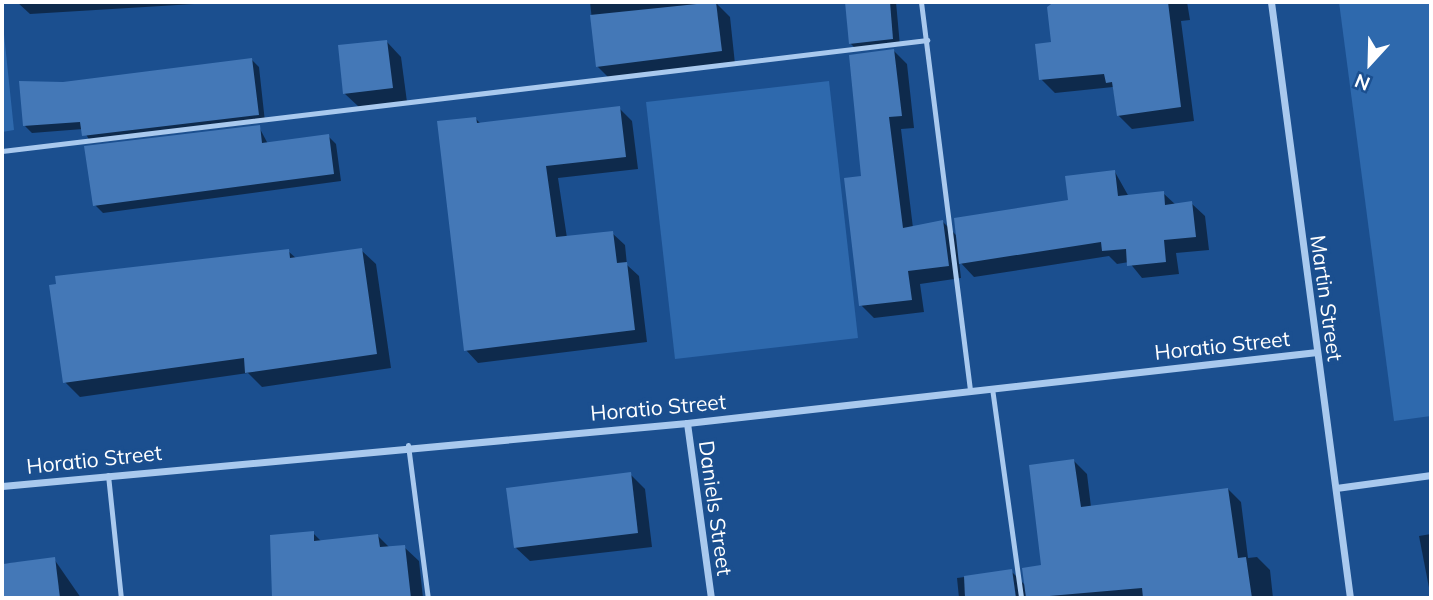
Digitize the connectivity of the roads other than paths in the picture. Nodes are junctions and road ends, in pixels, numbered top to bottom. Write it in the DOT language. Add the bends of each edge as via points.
graph roads {
  1 [pos="921,2"];
  2 [pos="1270,2"];
  3 [pos="927,40"];
  4 [pos="2,152"];
  5 [pos="1317,352"];
  6 [pos="992,388"];
  7 [pos="970,391"];
  8 [pos="687,423"];
  9 [pos="408,445"];
  10 [pos="108,475"];
  11 [pos="1431,475"];
  12 [pos="2,486"];
  13 [pos="1335,488"];
  14 [pos="121,598"];
  15 [pos="428,598"];
  16 [pos="710,598"];
  17 [pos="1021,598"];
  18 [pos="1350,598"];
  1 -- 3 [label="lane"];
  2 -- 5 [label="street, Martin Street"];
  3 -- 4 [label="lane"];
  3 -- 7 [label="lane"];
  5 -- 6 [label="street, Horatio Street"];
  5 -- 13 [label="street, Martin Street"];
  6 -- 7 [label="street, Horatio Street"];
  6 -- 17 [label="lane"];
  7 -- 8 [label="street, Horatio Street"];
  8 -- 9 [label="street, Horatio Street"];
  8 -- 16 [label="street, Daniels Street"];
  9 -- 10 [label="street, Horatio Street"];
  9 -- 15 [label="lane"];
  10 -- 12 [label="street, Horatio Street"];
  10 -- 14 [label="lane"];
  11 -- 13 [label="street"];
  13 -- 18 [label="street, Martin Street"];
}
